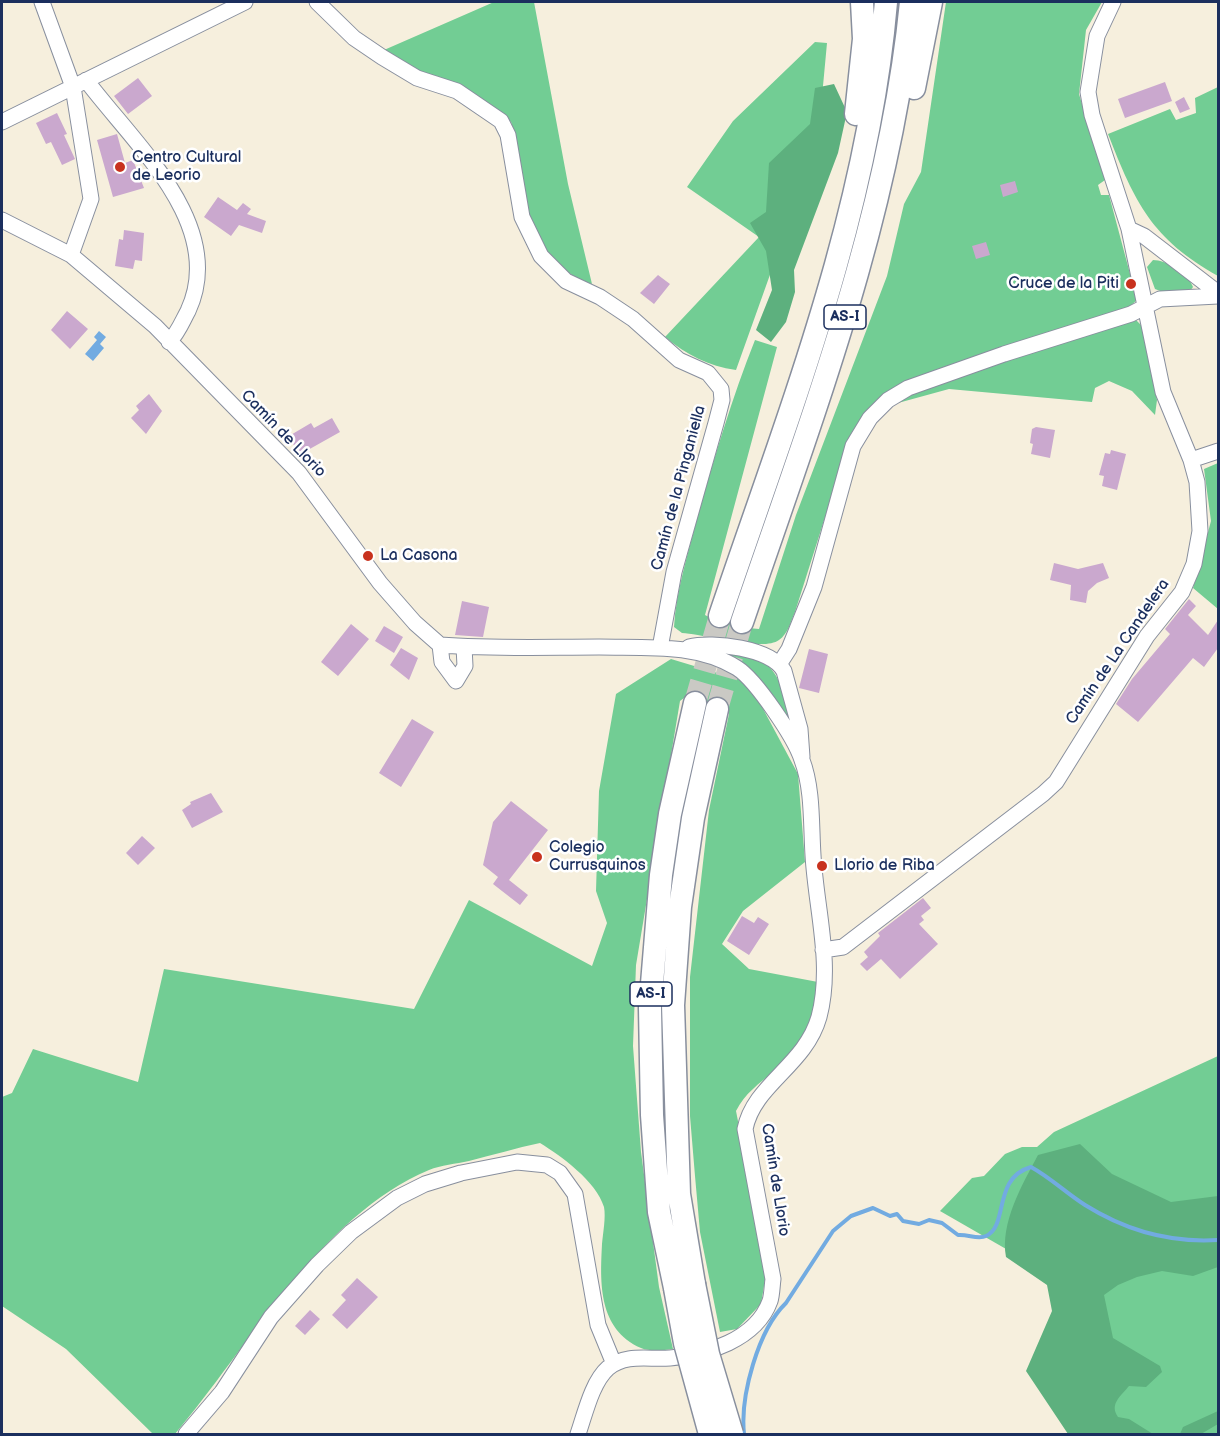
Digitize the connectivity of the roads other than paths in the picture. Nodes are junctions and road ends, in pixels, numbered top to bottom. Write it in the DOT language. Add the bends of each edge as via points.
graph roads {
  1 [pos="42,2"];
  2 [pos="245,2"];
  3 [pos="317,2"];
  4 [pos="862,2"];
  5 [pos="886,2"];
  6 [pos="912,2"];
  7 [pos="931,2"];
  8 [pos="1113,2"];
  9 [pos="79,84"];
  10 [pos="2,122"];
  11 [pos="2,220"];
  12 [pos="1130,229"];
  13 [pos="71,255"];
  14 [pos="830,287"];
  15 [pos="853,294"];
  16 [pos="1218,295"];
  17 [pos="1146,304"];
  18 [pos="169,342"];
  19 [pos="1218,451"];
  20 [pos="1191,460"];
  21 [pos="720,616"];
  22 [pos="742,622"];
  23 [pos="440,645"];
  24 [pos="464,647"];
  25 [pos="668,649"];
  26 [pos="780,663"];
  27 [pos="695,703"];
  28 [pos="717,709"];
  29 [pos="802,760"];
  30 [pos="823,950"];
  31 [pos="684,1286"];
  32 [pos="614,1364"];
  33 [pos="186,1434"];
  34 [pos="578,1434"];
  35 [pos="710,1434"];
  36 [pos="732,1434"];
  1 -- 9 [label="street"];
  2 -- 9 [label="street"];
  3 -- 25 [label="street, Camín de la Pinganiella" via="354,38 382,57 417,78 457,91 501,121 508,135 522,217 541,256 566,281 633,319 679,360 708,374 721,389 722,400 674,572"];
  4 -- 14 [label="highway" via="864,39 851,166"];
  5 -- 14 [label="highway, AS-I" via="861,168"];
  6 -- 15 [label="highway, AS-I" via="885,171"];
  7 -- 15 [label="highway" via="894,174"];
  8 -- 12 [label="street, Camín de La Candelera" via="1097,36 1088,93"];
  9 -- 10 [label="street"];
  9 -- 13 [label="street" via="91,199"];
  9 -- 18 [label="street" via="170,187 187,218 196,253 197,284 176,335"];
  11 -- 13 [label="street, Camín de Llorio"];
  12 -- 16 [label="street"];
  12 -- 17 [label="street, Camín de La Candelera"];
  13 -- 18 [label="street, Camín de Llorio"];
  14 -- 21 [label="highway, AS-I"];
  15 -- 22 [label="highway, AS-I"];
  16 -- 17 [label="street" via="1160,299"];
  17 -- 20 [label="street, Camín de La Candelera" via="1163,392"];
  17 -- 26 [label="street" via="1131,314 908,388 888,400 870,418 853,446 814,587"];
  18 -- 23 [label="street, Camín de Llorio" via="298,473 380,583"];
  19 -- 20 [label="street"];
  20 -- 30 [label="street, Camín de La Candelera" via="1201,503 1194,564 1182,592 1087,728 1064,771 1043,794 843,947"];
  23 -- 24 [label="street, Camín de Llorio"];
  23 -- 24 [label="street" via="442,662 456,681 465,666"];
  24 -- 25 [label="street, Camín de Llorio"];
  25 -- 26 [label="street, Camín de Llorio" via="702,644 745,650 773,657"];
  25 -- 29 [label="street, Camín de Llorio" via="700,653 738,669 760,691"];
  26 -- 29 [label="street, Camín de Llorio" via="800,729"];
  27 -- 31 [label="highway, AS-I" via="668,825 656,909 650,1008 659,1212"];
  28 -- 31 [label="highway, AS-I" via="691,828 673,1005"];
  29 -- 30 [label="street, Camín de Llorio" via="811,812"];
  30 -- 32 [label="street, Camín de Llorio" via="823,997 811,1037 800,1056 748,1113 745,1129 773,1279 770,1301 759,1320 726,1345 700,1354 622,1359"];
  31 -- 35 [label="highway, AS-I, bridge" via="685,1343"];
  31 -- 36 [label="highway, AS-I, bridge"];
  32 -- 33 [label="street" via="598,1325 575,1194 560,1173 548,1165 517,1161 425,1184 397,1198 351,1232 272,1317 222,1392"];
  32 -- 34 [label="street" via="596,1387"];
}
